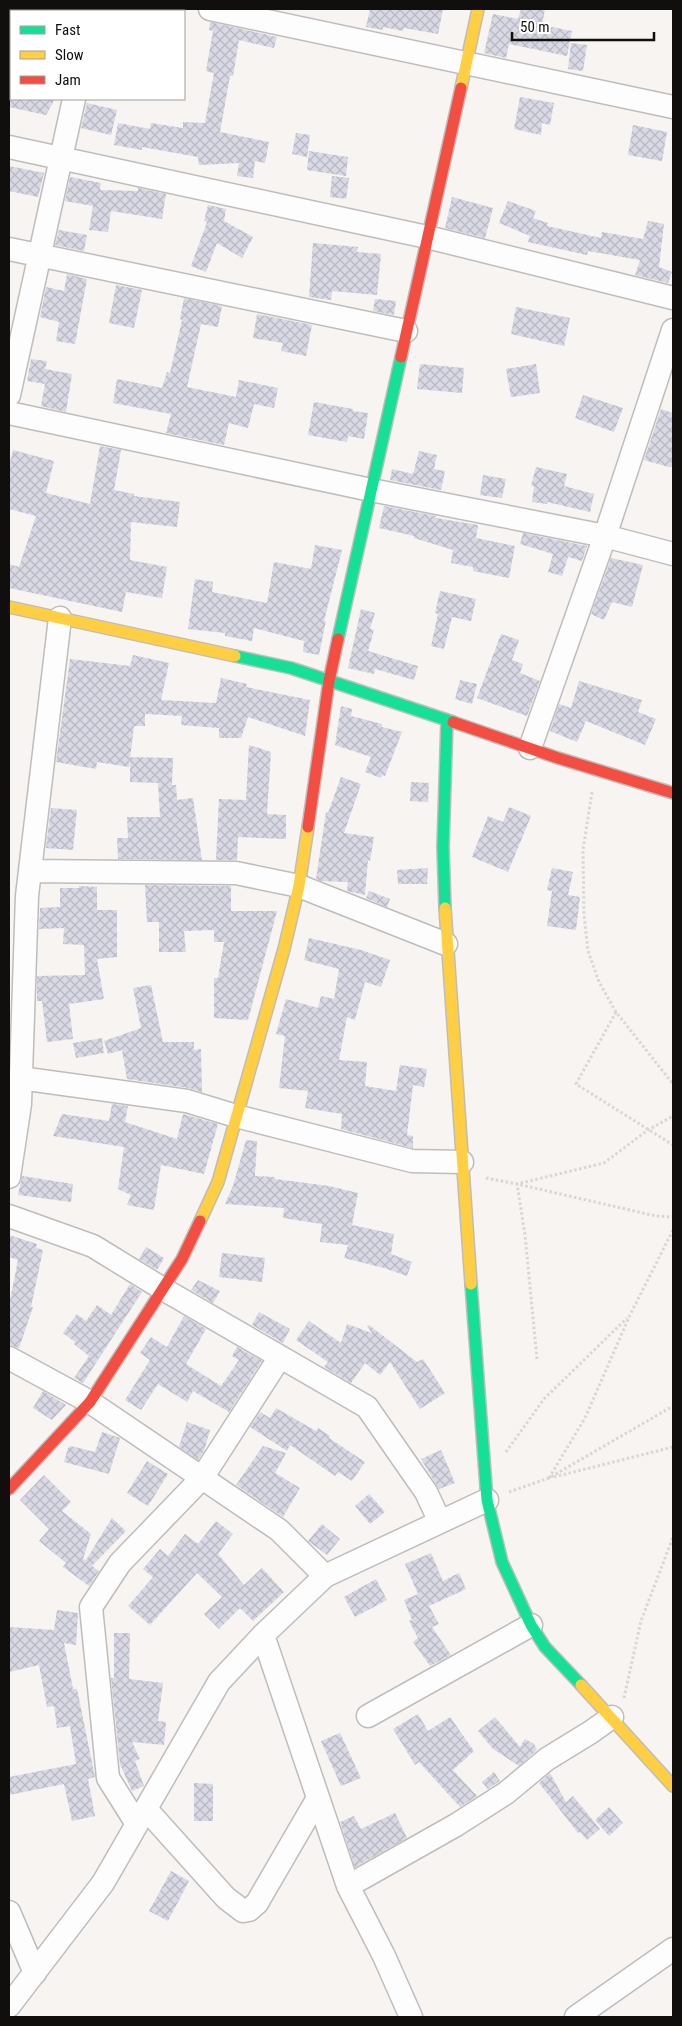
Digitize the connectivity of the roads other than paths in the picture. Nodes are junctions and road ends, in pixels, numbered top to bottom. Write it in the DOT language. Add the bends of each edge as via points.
graph roads {
  1 [pos="210,9"];
  2 [pos="478,9"];
  3 [pos="466,63"];
  4 [pos="74,100"];
  5 [pos="673,107"];
  6 [pos="9,147"];
  7 [pos="61,157"];
  8 [pos="427,237"];
  9 [pos="9,249"];
  10 [pos="39,255"];
  11 [pos="673,298"];
  12 [pos="673,330"];
  13 [pos="406,332"];
  14 [pos="9,395"];
  15 [pos="9,413"];
  16 [pos="371,490"];
  17 [pos="605,536"];
  18 [pos="673,554"];
  19 [pos="9,607"];
  20 [pos="60,618"];
  21 [pos="329,681"];
  22 [pos="447,720"];
  23 [pos="530,748"];
  24 [pos="673,793"];
  25 [pos="30,871"];
  26 [pos="299,886"];
  27 [pos="446,944"];
  28 [pos="20,1078"];
  29 [pos="236,1116"];
  30 [pos="463,1169"];
  31 [pos="9,1177"];
  32 [pos="9,1216"];
  33 [pos="163,1289"];
  34 [pos="280,1357"];
  35 [pos="9,1358"];
  36 [pos="90,1402"];
  37 [pos="202,1478"];
  38 [pos="9,1489"];
  39 [pos="486,1490"];
  40 [pos="440,1522"];
  41 [pos="325,1576"];
  42 [pos="531,1625"];
  43 [pos="263,1635"];
  44 [pos="368,1716"];
  45 [pos="615,1720"];
  46 [pos="673,1786"];
  47 [pos="318,1798"];
  48 [pos="141,1816"];
  49 [pos="348,1886"];
  50 [pos="9,1912"];
  51 [pos="673,1949"];
  52 [pos="35,1973"];
  53 [pos="9,2006"];
  54 [pos="411,2017"];
  55 [pos="576,2017"];
  1 -- 3 [label="street"];
  2 -- 3 [label="street"];
  3 -- 5 [label="street"];
  3 -- 8 [label="street"];
  4 -- 7 [label="street"];
  6 -- 7 [label="street"];
  7 -- 8 [label="street"];
  7 -- 10 [label="street"];
  8 -- 11 [label="street"];
  8 -- 13 [label="street"];
  9 -- 10 [label="street"];
  10 -- 13 [label="street"];
  10 -- 14 [label="street"];
  12 -- 17 [label="street"];
  13 -- 16 [label="street"];
  15 -- 16 [label="street"];
  16 -- 17 [label="street"];
  16 -- 21 [label="street"];
  17 -- 18 [label="street"];
  17 -- 23 [label="street"];
  19 -- 20 [label="street"];
  20 -- 21 [label="street" via="292,668"];
  20 -- 25 [label="street"];
  21 -- 22 [label="street"];
  21 -- 26 [label="street"];
  22 -- 23 [label="street"];
  22 -- 27 [label="street" via="443,847"];
  23 -- 24 [label="street"];
  25 -- 26 [label="street" via="236,873"];
  25 -- 28 [label="street"];
  26 -- 27 [label="street"];
  26 -- 29 [label="street"];
  27 -- 30 [label="street"];
  28 -- 29 [label="street" via="187,1101"];
  28 -- 31 [label="street" via="20,1104"];
  29 -- 30 [label="street" via="412,1161"];
  29 -- 33 [label="street" via="218,1182 182,1259"];
  30 -- 39 [label="street"];
  32 -- 33 [label="street" via="93,1246"];
  33 -- 34 [label="street"];
  33 -- 36 [label="street"];
  34 -- 37 [label="street"];
  34 -- 40 [label="street" via="367,1407 426,1492"];
  35 -- 36 [label="street"];
  36 -- 37 [label="street"];
  36 -- 38 [label="street"];
  37 -- 41 [label="street" via="279,1530"];
  37 -- 48 [label="street" via="120,1563 91,1607 108,1778"];
  39 -- 40 [label="street"];
  39 -- 42 [label="street" via="502,1562"];
  40 -- 41 [label="street"];
  41 -- 43 [label="street"];
  42 -- 44 [label="street"];
  42 -- 45 [label="street" via="545,1647"];
  43 -- 47 [label="street"];
  43 -- 48 [label="street" via="219,1682"];
  45 -- 46 [label="street"];
  45 -- 49 [label="street" via="547,1759 506,1793 473,1814"];
  47 -- 48 [label="street" via="257,1903 243,1911"];
  47 -- 49 [label="street"];
  48 -- 52 [label="street" via="103,1883"];
  49 -- 54 [label="street"];
  50 -- 52 [label="street"];
  51 -- 55 [label="street"];
  52 -- 53 [label="street"];
}
